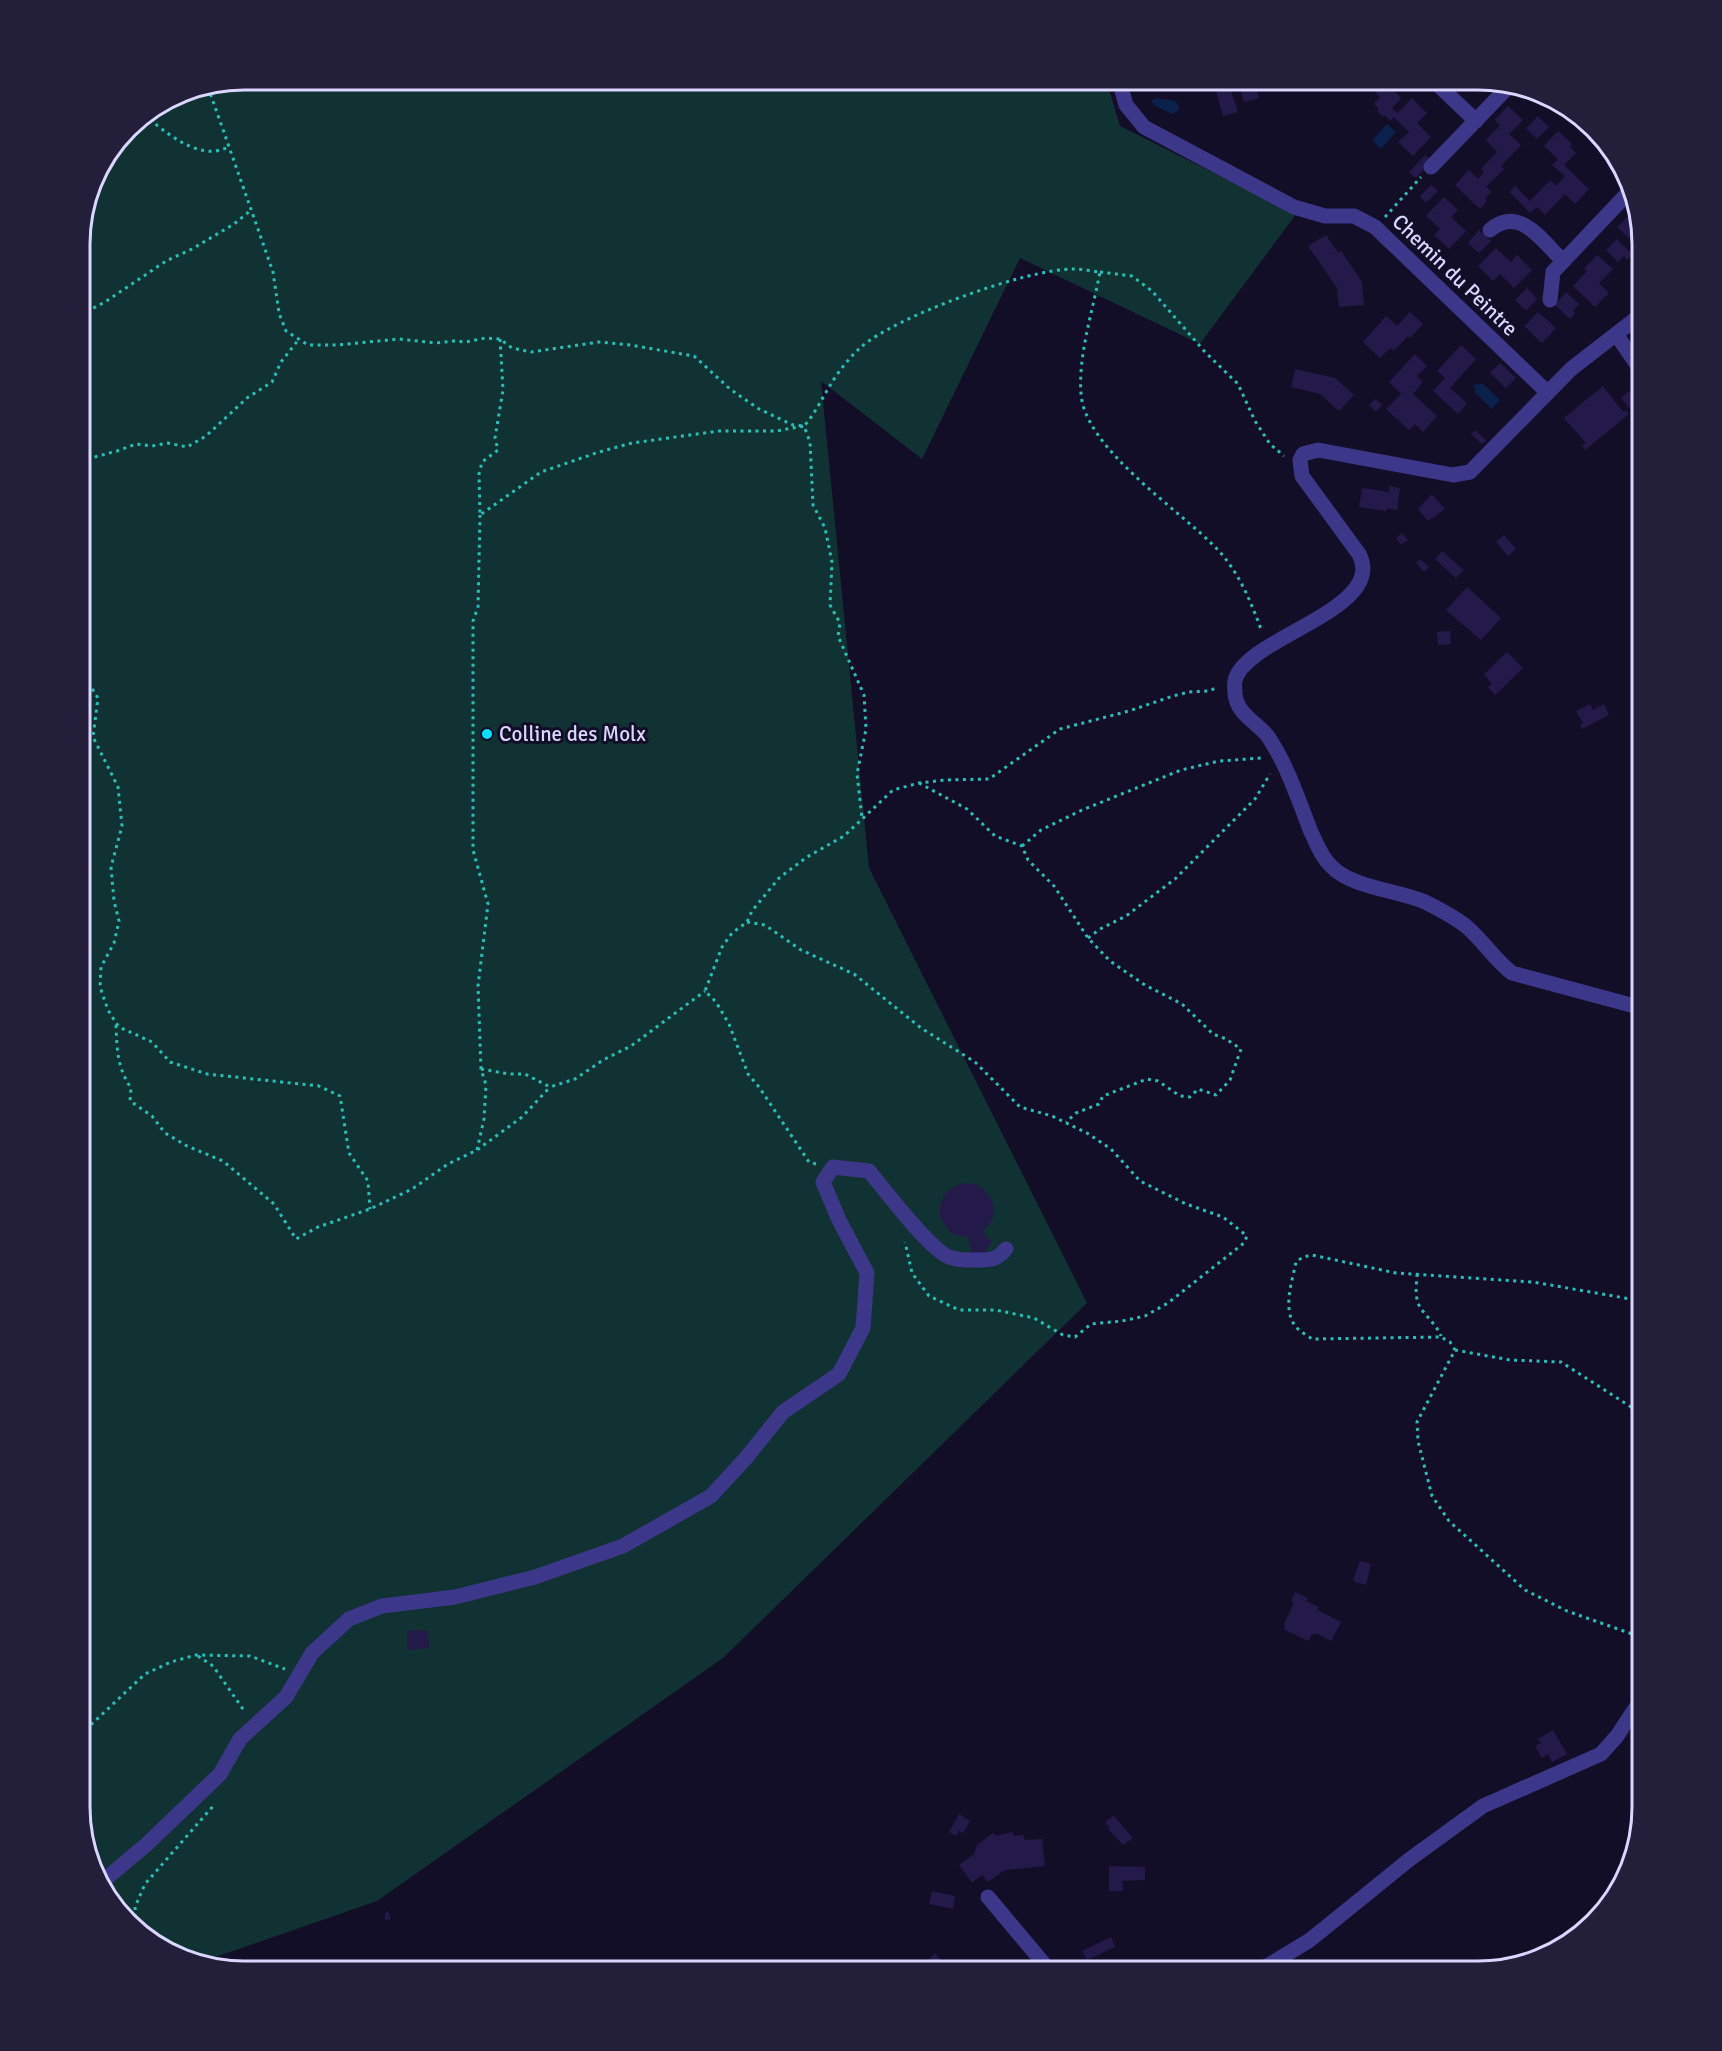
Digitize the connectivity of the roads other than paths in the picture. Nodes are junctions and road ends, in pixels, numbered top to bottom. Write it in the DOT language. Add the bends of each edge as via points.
graph roads {
  1 [pos="1122,90"];
  2 [pos="1443,90"];
  3 [pos="1503,92"];
  4 [pos="1476,121"];
  5 [pos="1431,167"];
  6 [pos="1625,197"];
  7 [pos="1490,230"];
  8 [pos="1563,261"];
  9 [pos="1550,300"];
  10 [pos="1632,322"];
  11 [pos="1616,334"];
  12 [pos="1632,357"];
  13 [pos="1547,392"];
  14 [pos="1632,1005"];
  15 [pos="1005,1249"];
  16 [pos="1632,1713"];
  17 [pos="108,1877"];
  18 [pos="988,1897"];
  19 [pos="1042,1961"];
  20 [pos="1275,1961"];
  1 -- 13 [label="street, Chemin du Peintre" via="1126,105 1144,127 1294,207 1325,216 1354,216 1375,227"];
  2 -- 4 [label="street"];
  3 -- 4 [label="street"];
  4 -- 5 [label="street"];
  6 -- 8 [label="street"];
  7 -- 8 [label="street" via="1506,220 1516,221"];
  8 -- 9 [label="street" via="1553,272"];
  10 -- 11 [label="street"];
  11 -- 12 [label="street"];
  11 -- 13 [label="street"];
  13 -- 14 [label="street" via="1470,472 1463,474 1318,450 1303,454 1300,468 1305,482 1359,554 1364,569 1362,579 1320,618 1243,667 1235,680 1235,697 1280,757 1320,852 1332,868 1351,879 1425,902 1466,926 1512,973"];
  15 -- 17 [label="street" via="996,1258 970,1260 940,1252 869,1171 833,1167 823,1182 867,1273 863,1328 839,1374 783,1412 711,1496 622,1545 535,1577 455,1597 382,1606 349,1619 312,1653 286,1697 240,1739 220,1774"];
  16 -- 20 [label="street" via="1601,1754 1484,1806 1410,1859 1310,1940"];
  18 -- 19 [label="street"];
}
